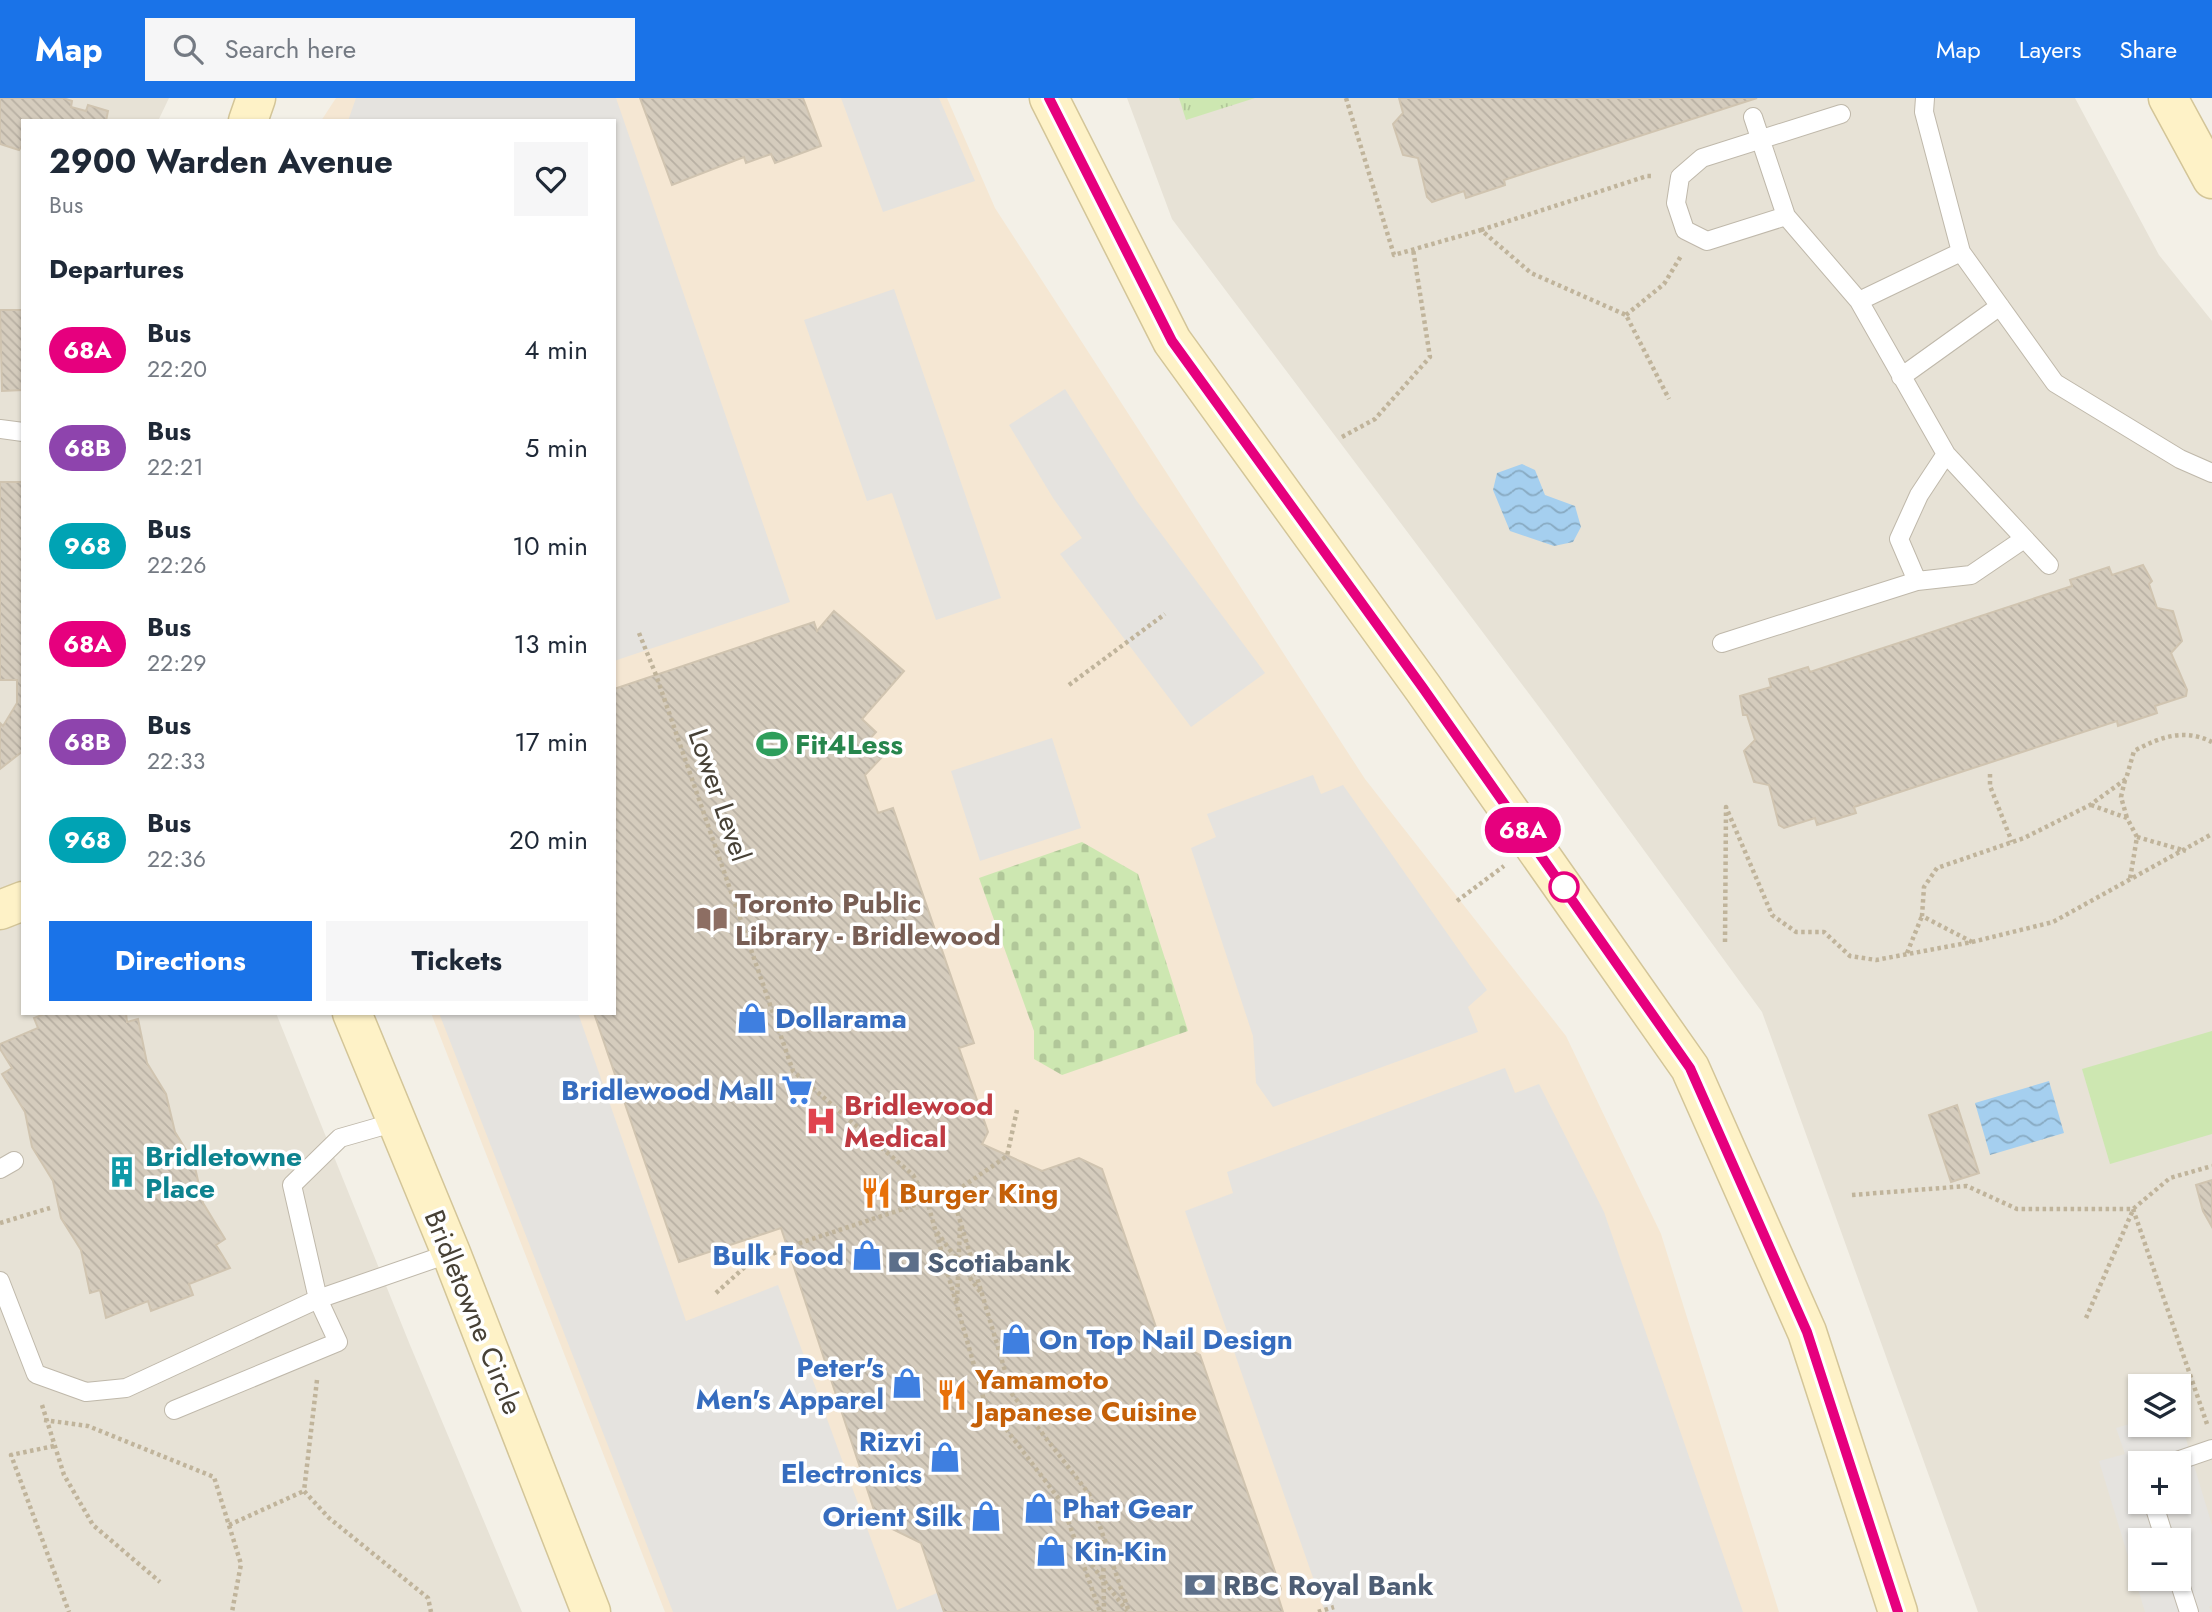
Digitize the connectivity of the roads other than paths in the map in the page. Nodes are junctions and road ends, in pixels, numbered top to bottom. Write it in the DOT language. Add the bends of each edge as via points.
graph roads {
  1 [pos="256,98"];
  2 [pos="1049,98"];
  3 [pos="1925,98"];
  4 [pos="2168,98"];
  5 [pos="1841,114"];
  6 [pos="1753,117"];
  7 [pos="249,119"];
  8 [pos="1759,141"];
  9 [pos="2212,179"];
  10 [pos="1786,216"];
  11 [pos="1961,251"];
  12 [pos="1859,301"];
  13 [pos="2000,306"];
  14 [pos="1901,377"];
  15 [pos="0,429"];
  16 [pos="21,432"];
  17 [pos="1946,454"];
  18 [pos="2212,473"];
  19 [pos="2024,539"];
  20 [pos="2049,565"];
  21 [pos="1917,581"];
  22 [pos="1722,643"];
  23 [pos="21,902"];
  24 [pos="0,910"];
  25 [pos="353,1015"];
  26 [pos="396,1122"];
  27 [pos="451,1253"];
  28 [pos="0,1281"];
  29 [pos="318,1299"];
  30 [pos="174,1410"];
  31 [pos="2212,1449"];
  32 [pos="2191,1456"];
  33 [pos="2182,1591"];
  34 [pos="592,1612"];
  35 [pos="1898,1612"];
  36 [pos="2189,1612"];
  1 -- 7 [label="main road"];
  2 -- 35 [label="main road" via="1172,341 1690,1068 1807,1332"];
  3 -- 11 [label="lane" via="1924,112"];
  4 -- 9 [label="main road"];
  5 -- 8 [label="lane"];
  6 -- 8 [label="lane"];
  8 -- 10 [label="lane"];
  8 -- 10 [label="lane" via="1702,158 1680,177 1676,204 1685,230 1707,241"];
  10 -- 12 [label="lane"];
  11 -- 12 [label="lane"];
  11 -- 13 [label="lane"];
  12 -- 14 [label="lane"];
  13 -- 14 [label="lane"];
  13 -- 18 [label="lane" via="2055,383 2180,459"];
  14 -- 17 [label="lane"];
  15 -- 16 [label="lane"];
  17 -- 19 [label="lane"];
  17 -- 21 [label="lane" via="1919,495 1899,539"];
  19 -- 20 [label="lane"];
  19 -- 21 [label="lane" via="1971,575"];
  21 -- 22 [label="lane"];
  23 -- 24 [label="main road"];
  25 -- 26 [label="main road, Bridletowne Circle"];
  26 -- 27 [label="main road, Bridletowne Circle"];
  26 -- 29 [label="lane" via="340,1138 292,1185"];
  27 -- 29 [label="lane"];
  27 -- 34 [label="main road, Bridletowne Circle"];
  28 -- 29 [label="lane" via="36,1374 86,1392 126,1388"];
  29 -- 30 [label="lane" via="338,1342"];
  31 -- 32 [label="lane"];
  33 -- 36 [label="lane"];
}
